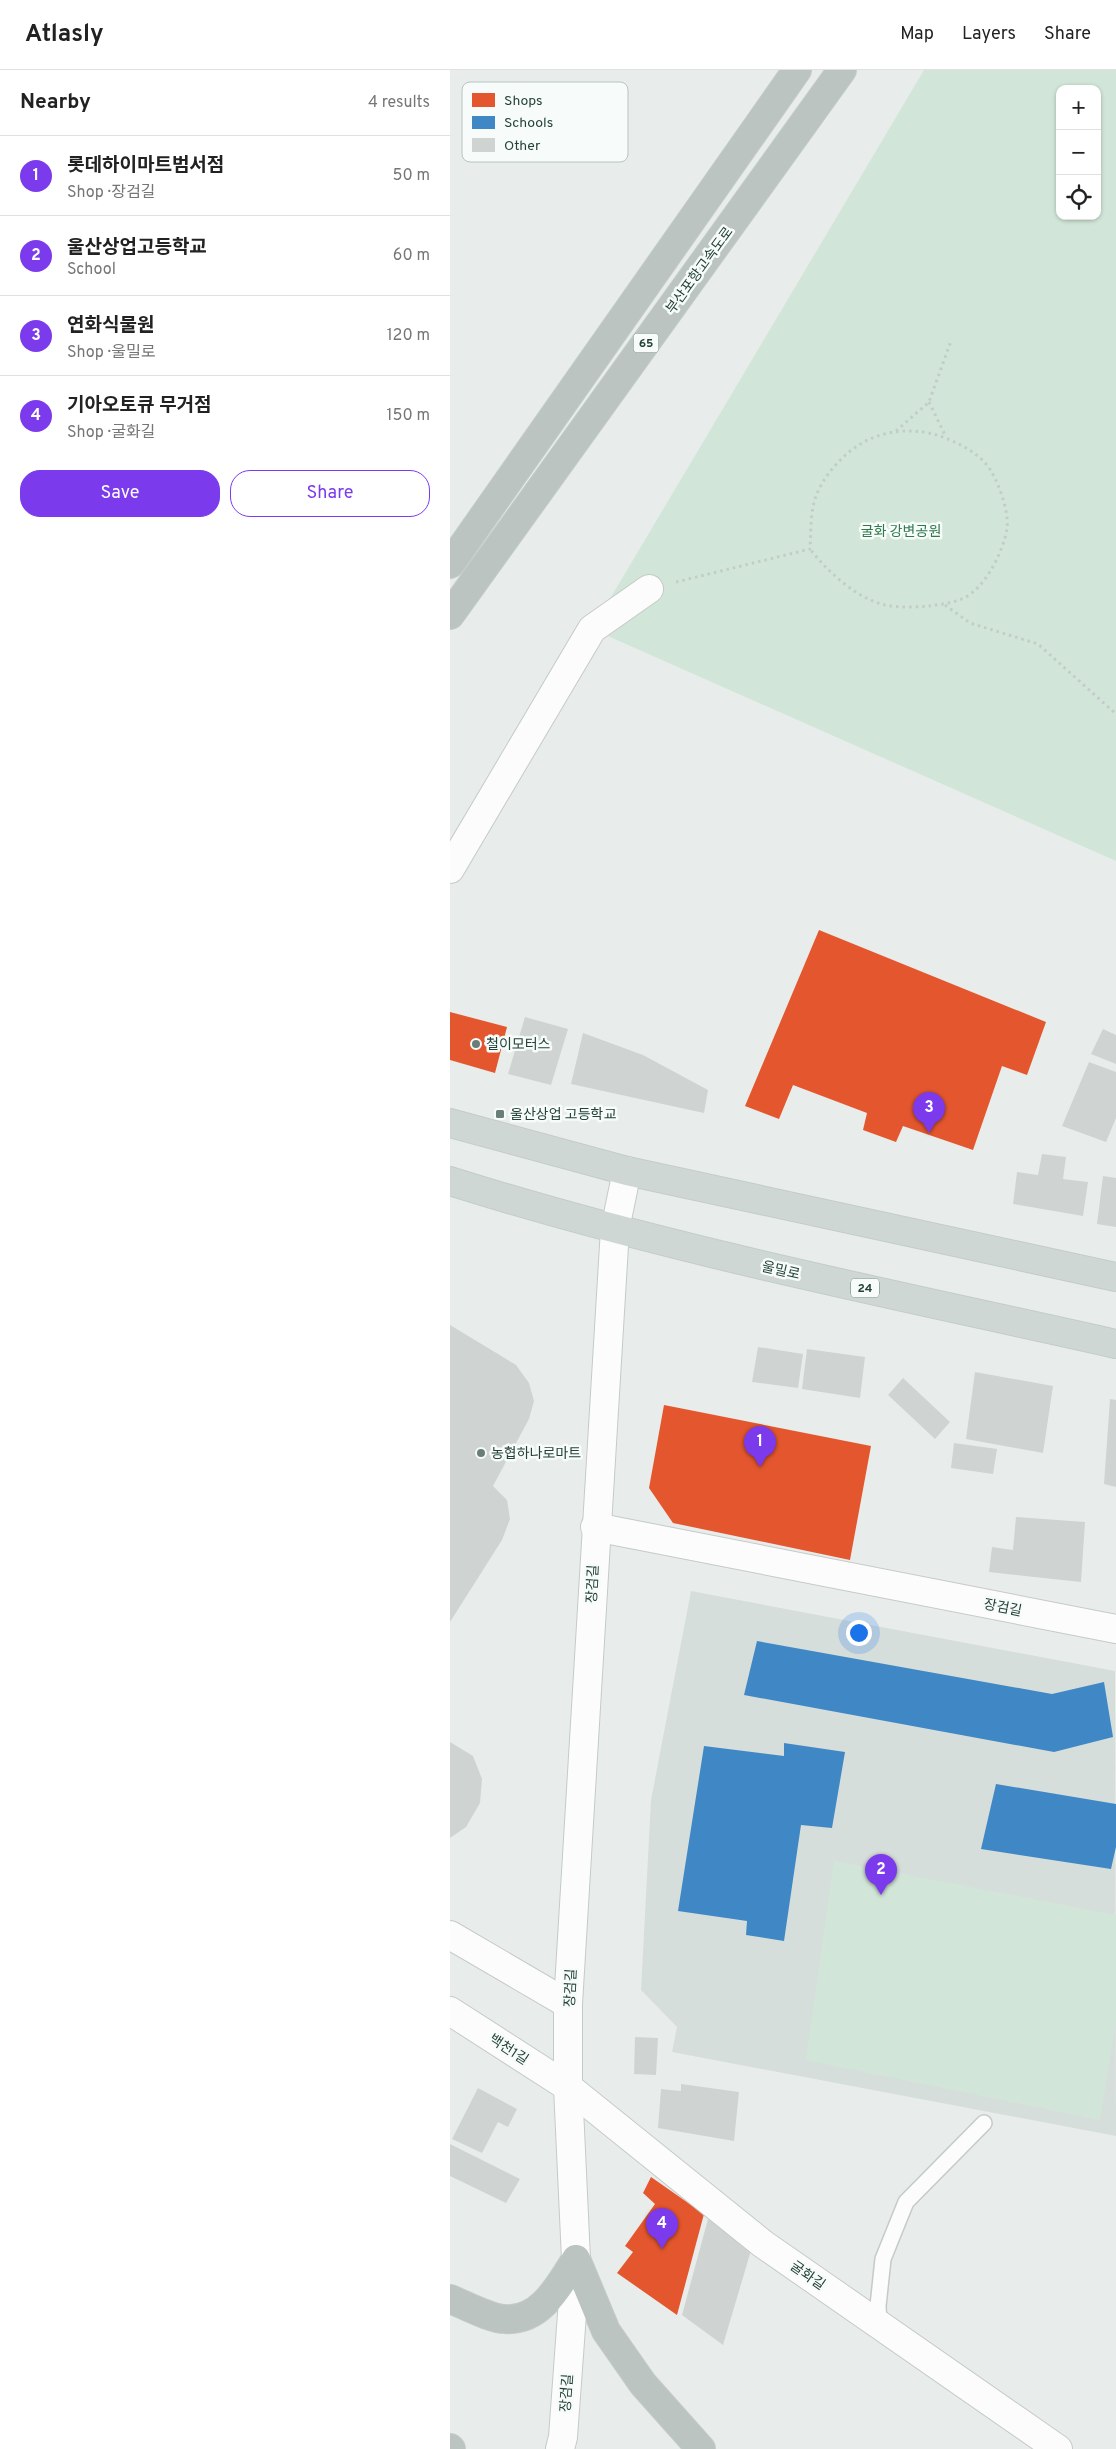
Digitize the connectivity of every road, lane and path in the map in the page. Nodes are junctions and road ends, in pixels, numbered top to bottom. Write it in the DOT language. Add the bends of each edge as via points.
graph roads {
  1 [pos="798,70"];
  2 [pos="842,70"];
  3 [pos="951,341"];
  4 [pos="929,402"];
  5 [pos="895,431"];
  6 [pos="946,438"];
  7 [pos="810,549"];
  8 [pos="450,564"];
  9 [pos="649,589"];
  10 [pos="945,604"];
  11 [pos="450,615"];
  12 [pos="1116,714"];
  13 [pos="450,869"];
  14 [pos="450,1123"];
  15 [pos="627,1170"];
  16 [pos="450,1181"];
  17 [pos="615,1229"];
  18 [pos="1116,1277"];
  19 [pos="1116,1344"];
  20 [pos="595,1527"];
  21 [pos="1116,1629"];
  22 [pos="450,1936"];
  23 [pos="568,2004"];
  24 [pos="450,2011"];
  25 [pos="568,2088"];
  26 [pos="984,2123"];
  27 [pos="576,2259"];
  28 [pos="450,2300"];
  29 [pos="879,2324"];
  30 [pos="560,2449"];
  31 [pos="701,2449"];
  32 [pos="1058,2449"];
  1 -- 8 [label="highway, 65"];
  2 -- 11 [label="highway, 부산포항고속도로 / 65"];
  3 -- 4 [label="path"];
  4 -- 5 [label="path"];
  4 -- 6 [label="path"];
  5 -- 6 [label="path" via="916,431"];
  5 -- 7 [label="path" via="871,438 850,450 831,471 816,496"];
  6 -- 10 [label="path" via="971,450 991,471 1001,494 1007,529 993,569 965,598"];
  7 -- 9 [label="path"];
  7 -- 10 [label="path" via="839,578 884,605 915,607"];
  9 -- 13 [label="street" via="592,629"];
  10 -- 12 [label="path" via="970,623 1038,644"];
  14 -- 15 [label="main road"];
  15 -- 17 [label="street, 장검길"];
  15 -- 18 [label="main road"];
  16 -- 17 [label="main road, 울밀로 / 24"];
  17 -- 19 [label="main road, 울밀로 / 24" via="721,1256"];
  17 -- 20 [label="street, 장검길"];
  20 -- 21 [label="street, 장검길"];
  20 -- 23 [label="street, 장검길"];
  22 -- 23 [label="street"];
  23 -- 25 [label="street, 장검길"];
  24 -- 25 [label="street, 백천1길"];
  25 -- 27 [label="street, 장검길"];
  25 -- 29 [label="street, 굴화길" via="763,2244"];
  26 -- 29 [label="lane" via="906,2202 883,2259"];
  27 -- 28 [label="highway" via="543,2306 521,2318 504,2320"];
  27 -- 30 [label="street, 장검길"];
  27 -- 31 [label="highway" via="606,2331 643,2384"];
  29 -- 32 [label="street, 굴화길"];
}
